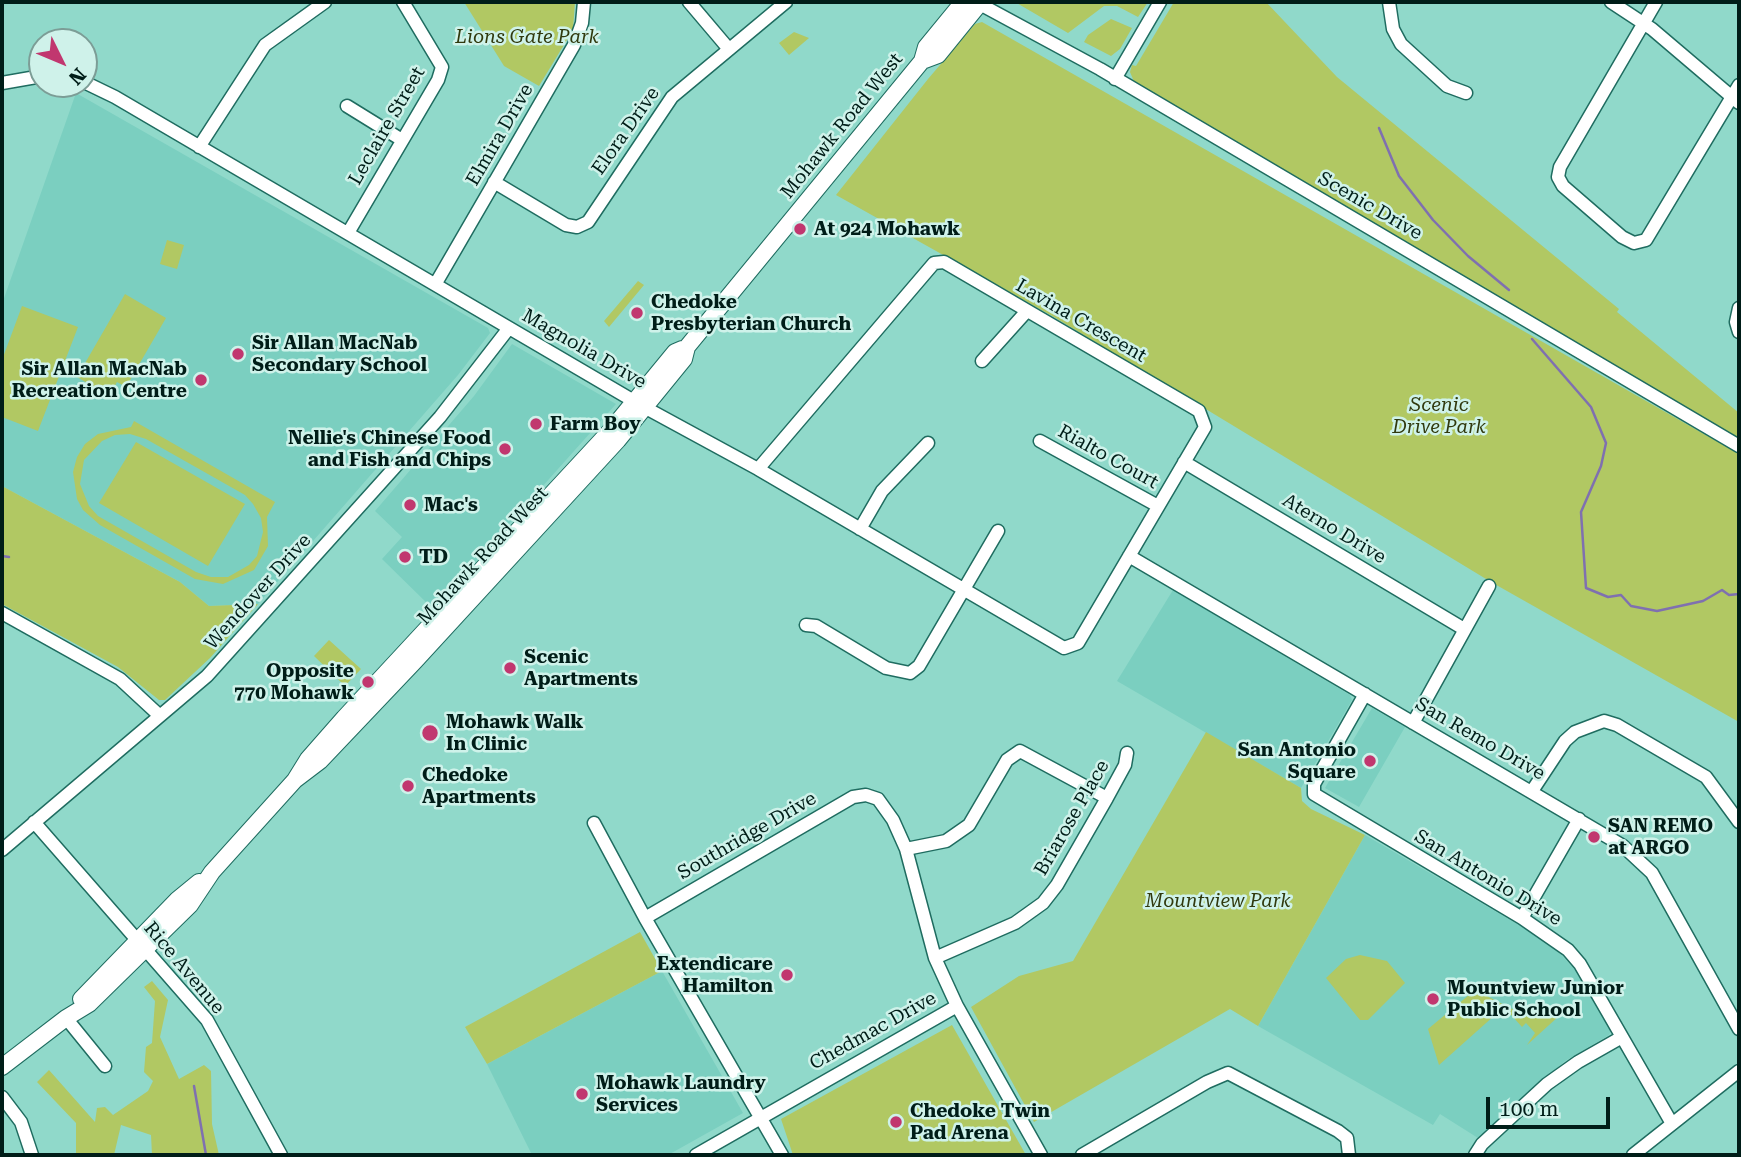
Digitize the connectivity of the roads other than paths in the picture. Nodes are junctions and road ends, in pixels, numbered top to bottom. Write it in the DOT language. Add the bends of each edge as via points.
graph roads {
  1 [pos="325,2"];
  2 [pos="403,2"];
  3 [pos="584,2"];
  4 [pos="689,2"];
  5 [pos="786,2"];
  6 [pos="963,2"];
  7 [pos="979,2"];
  8 [pos="1160,2"];
  9 [pos="1389,2"];
  10 [pos="1611,2"];
  11 [pos="1656,2"];
  12 [pos="1644,23"];
  13 [pos="728,48"];
  14 [pos="922,61"];
  15 [pos="28,78"];
  16 [pos="1115,79"];
  17 [pos="2,83"];
  18 [pos="98,90"];
  19 [pos="1465,93"];
  20 [pos="1737,95"];
  21 [pos="347,106"];
  22 [pos="402,140"];
  23 [pos="199,147"];
  24 [pos="494,182"];
  25 [pos="348,233"];
  26 [pos="436,283"];
  27 [pos="1739,308"];
  28 [pos="1026,312"];
  29 [pos="509,328"];
  30 [pos="1739,332"];
  31 [pos="982,361"];
  32 [pos="640,404"];
  33 [pos="1040,441"];
  34 [pos="928,443"];
  35 [pos="1739,446"];
  36 [pos="1184,462"];
  37 [pos="758,469"];
  38 [pos="1158,506"];
  39 [pos="860,529"];
  40 [pos="998,531"];
  41 [pos="1129,555"];
  42 [pos="468,583"];
  43 [pos="1489,586"];
  44 [pos="964,590"];
  45 [pos="466,606"];
  46 [pos="2,613"];
  47 [pos="806,625"];
  48 [pos="1464,629"];
  49 [pos="1065,648"];
  50 [pos="1365,694"];
  51 [pos="160,716"];
  52 [pos="1413,723"];
  53 [pos="1127,753"];
  54 [pos="295,780"];
  55 [pos="1532,791"];
  56 [pos="1107,797"];
  57 [pos="1579,819"];
  58 [pos="34,822"];
  59 [pos="1739,822"];
  60 [pos="594,823"];
  61 [pos="905,849"];
  62 [pos="2,850"];
  63 [pos="645,918"];
  64 [pos="1522,918"];
  65 [pos="141,946"];
  66 [pos="935,958"];
  67 [pos="957,1006"];
  68 [pos="66,1018"];
  69 [pos="1739,1029"];
  70 [pos="1622,1037"];
  71 [pos="105,1066"];
  72 [pos="2,1068"];
  73 [pos="1739,1071"];
  74 [pos="2,1097"];
  75 [pos="762,1117"];
  76 [pos="1671,1122"];
  77 [pos="32,1155"];
  78 [pos="281,1155"];
  79 [pos="696,1155"];
  80 [pos="782,1155"];
  81 [pos="1041,1155"];
  82 [pos="1082,1155"];
  83 [pos="1349,1155"];
  84 [pos="1475,1155"];
  85 [pos="1633,1155"];
  1 -- 23 [label="street" via="260,50"];
  2 -- 22 [label="street, Leclaire Street" via="442,67"];
  3 -- 24 [label="street, Elmira Drive" via="575,45"];
  4 -- 13 [label="street"];
  5 -- 13 [label="street, Elora Drive"];
  6 -- 14 [label="main road, Mohawk Road West" via="926,47"];
  7 -- 14 [label="main road, Mohawk Road West" via="938,55"];
  7 -- 16 [label="street, Scenic Drive"];
  8 -- 16 [label="street"];
  9 -- 19 [label="street" via="1393,29 1401,44 1447,86"];
  10 -- 12 [label="street"];
  11 -- 12 [label="street"];
  12 -- 20 [label="street"];
  12 -- 20 [label="street" via="1558,173 1563,186 1622,237 1634,243 1650,236"];
  13 -- 24 [label="street, Elora Drive" via="672,97 588,222 566,225"];
  14 -- 32 [label="main road, Mohawk Road West" via="687,347 675,352"];
  15 -- 17 [label="street"];
  16 -- 35 [label="street, Scenic Drive"];
  18 -- 23 [label="street, Magnolia Drive"];
  21 -- 22 [label="street"];
  22 -- 25 [label="street, Leclaire Street"];
  23 -- 25 [label="street, Magnolia Drive"];
  24 -- 26 [label="street, Elmira Drive"];
  25 -- 26 [label="street, Magnolia Drive"];
  26 -- 29 [label="street, Magnolia Drive"];
  27 -- 30 [label="street"];
  28 -- 31 [label="street"];
  28 -- 36 [label="street, Lavina Crescent" via="1199,411 1205,427"];
  28 -- 37 [label="street, Lavina Crescent" via="944,262 934,263"];
  29 -- 32 [label="street, Magnolia Drive"];
  29 -- 51 [label="street, Wendover Drive" via="440,416 262,617 207,676"];
  32 -- 37 [label="street, Magnolia Drive"];
  32 -- 42 [label="main road, Mohawk Road West"];
  32 -- 45 [label="main road, Mohawk Road West"];
  33 -- 38 [label="street, Rialto Court"];
  34 -- 39 [label="street" via="882,491"];
  36 -- 38 [label="street, Lavina Crescent"];
  36 -- 48 [label="street, Aterno Drive"];
  37 -- 39 [label="street, Magnolia Drive"];
  38 -- 41 [label="street, Lavina Crescent"];
  39 -- 44 [label="street, Magnolia Drive"];
  40 -- 44 [label="street"];
  41 -- 49 [label="street, Lavina Crescent" via="1078,643"];
  41 -- 50 [label="street, San Remo Drive"];
  42 -- 45 [label="main road"];
  42 -- 54 [label="main road, Mohawk Road West" via="344,718"];
  43 -- 48 [label="street"];
  44 -- 47 [label="street" via="919,666 910,673 886,668 816,626"];
  44 -- 49 [label="street, Magnolia Drive"];
  45 -- 54 [label="main road, Mohawk Road West" via="320,761"];
  46 -- 51 [label="street" via="120,679"];
  48 -- 52 [label="street"];
  50 -- 52 [label="street, San Remo Drive"];
  50 -- 64 [label="street, San Antonio Drive" via="1314,784 1314,794"];
  51 -- 58 [label="street, Wendover Drive"];
  52 -- 55 [label="street, San Remo Drive"];
  53 -- 56 [label="street, Briarose Place"];
  54 -- 65 [label="main road, Mohawk Road West" via="212,872 177,900"];
  55 -- 57 [label="street, San Remo Drive"];
  55 -- 59 [label="street" via="1565,741 1604,721 1706,777"];
  56 -- 61 [label="street" via="1020,751 1007,760 969,825 946,841"];
  56 -- 66 [label="street, Briarose Place" via="1043,903 1014,923"];
  57 -- 64 [label="street"];
  57 -- 69 [label="street, San Remo Drive" via="1623,846 1652,873"];
  58 -- 62 [label="street, Wendover Drive"];
  58 -- 65 [label="street, Rice Avenue"];
  60 -- 63 [label="street"];
  61 -- 63 [label="street, Southridge Drive" via="878,799 866,794 853,797"];
  61 -- 66 [label="street, Southridge Drive"];
  63 -- 75 [label="street"];
  64 -- 70 [label="street, San Antonio Drive" via="1568,950 1580,964"];
  65 -- 68 [label="main road, Mohawk Road West"];
  65 -- 78 [label="street, Rice Avenue" via="206,1020"];
  66 -- 67 [label="street, Southridge Drive"];
  67 -- 75 [label="street, Chedmac Drive"];
  67 -- 81 [label="street, Chedmac Drive"];
  68 -- 71 [label="street"];
  68 -- 72 [label="main road, Mohawk Road West"];
  70 -- 76 [label="street, San Antonio Drive"];
  70 -- 84 [label="street" via="1547,1084"];
  73 -- 76 [label="street"];
  74 -- 77 [label="street" via="21,1122"];
  75 -- 79 [label="street, Chedmac Drive"];
  75 -- 80 [label="street"];
  76 -- 85 [label="street"];
  82 -- 83 [label="street" via="1228,1073 1338,1131 1347,1138"];
}
